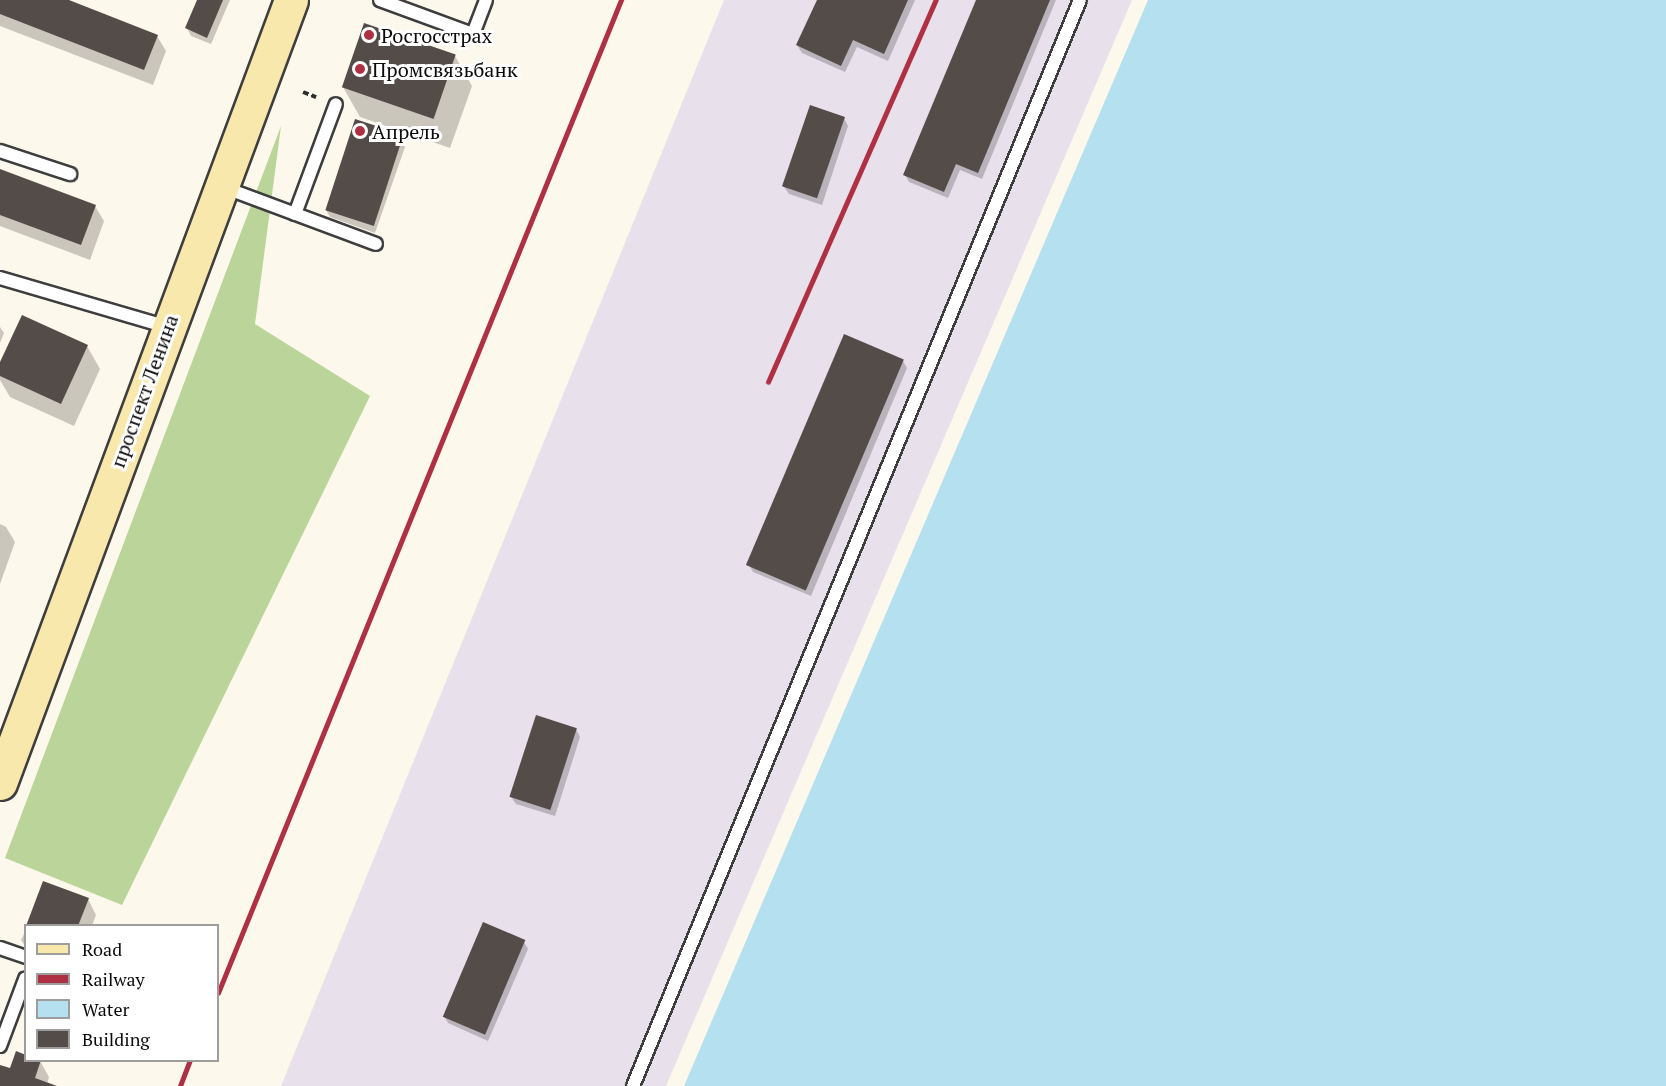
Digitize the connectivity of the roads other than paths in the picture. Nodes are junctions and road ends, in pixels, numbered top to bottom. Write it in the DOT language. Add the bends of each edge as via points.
graph roads {
  1 [pos="291,0"];
  2 [pos="380,0"];
  3 [pos="486,0"];
  4 [pos="1080,0"];
  5 [pos="336,104"];
  6 [pos="0,151"];
  7 [pos="70,174"];
  8 [pos="221,186"];
  9 [pos="295,214"];
  10 [pos="376,244"];
  11 [pos="0,278"];
  12 [pos="168,327"];
  13 [pos="6,747"];
  14 [pos="0,783"];
  15 [pos="0,948"];
  16 [pos="24,956"];
  17 [pos="24,982"];
  18 [pos="0,1046"];
  19 [pos="633,1086"];
  1 -- 8 [label="main road, проспект Ленина"];
  2 -- 3 [label="lane" via="473,34"];
  4 -- 19 [label="lane"];
  5 -- 9 [label="lane"];
  6 -- 7 [label="lane"];
  8 -- 9 [label="lane"];
  8 -- 12 [label="main road, проспект Ленина"];
  9 -- 10 [label="lane"];
  11 -- 12 [label="lane"];
  12 -- 13 [label="main road, проспект Ленина"];
  13 -- 14 [label="main road, проспект Ленина"];
  15 -- 16 [label="lane"];
  17 -- 18 [label="lane"];
}
